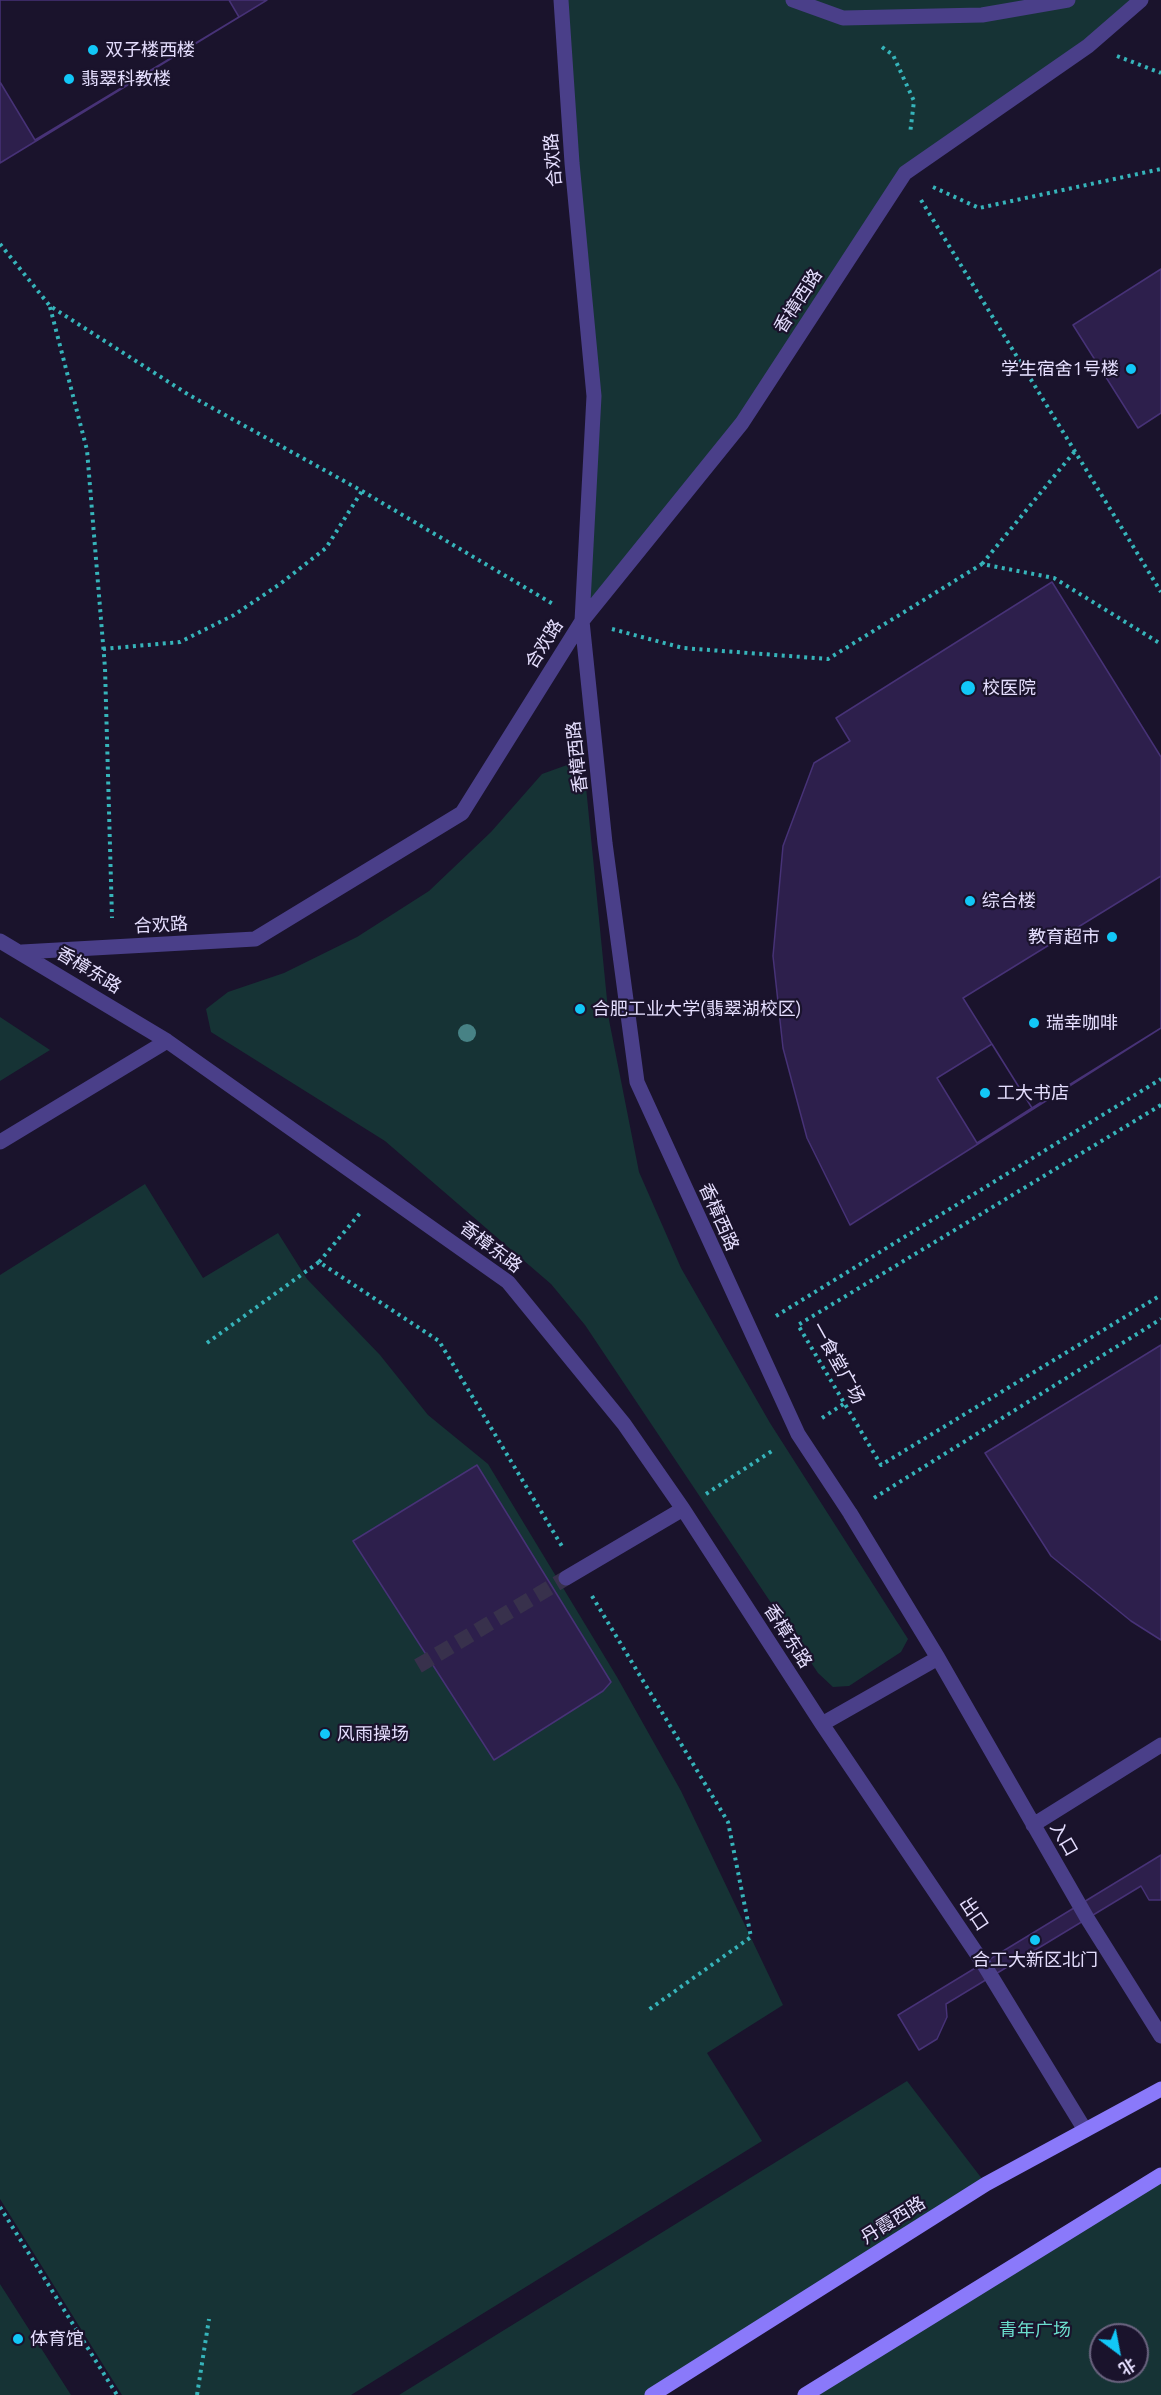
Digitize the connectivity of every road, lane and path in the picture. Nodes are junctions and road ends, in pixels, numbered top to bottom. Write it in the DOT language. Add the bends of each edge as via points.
graph roads {
  1 [pos="561,0"];
  2 [pos="793,0"];
  3 [pos="1068,0"];
  4 [pos="1141,0"];
  5 [pos="843,18"];
  6 [pos="1088,46"];
  7 [pos="1161,73"];
  8 [pos="1161,169"];
  9 [pos="905,173"];
  10 [pos="0,244"];
  11 [pos="50,306"];
  12 [pos="1075,451"];
  13 [pos="362,490"];
  14 [pos="982,564"];
  15 [pos="1161,592"];
  16 [pos="582,621"];
  17 [pos="1161,644"];
  18 [pos="103,650"];
  19 [pos="0,941"];
  20 [pos="112,947"];
  21 [pos="21,952"];
  22 [pos="167,1041"];
  23 [pos="1161,1079"];
  24 [pos="1161,1105"];
  25 [pos="0,1143"];
  26 [pos="378,1190"];
  27 [pos="319,1262"];
  28 [pos="1161,1295"];
  29 [pos="1161,1320"];
  30 [pos="750,1332"];
  31 [pos="798,1434"];
  32 [pos="683,1509"];
  33 [pos="850,1513"];
  34 [pos="566,1578"];
  35 [pos="938,1658"];
  36 [pos="822,1724"];
  37 [pos="1161,1745"];
  38 [pos="1033,1825"];
  39 [pos="1161,2036"];
  40 [pos="1161,2089"];
  41 [pos="1085,2130"];
  42 [pos="1161,2175"];
  43 [pos="0,2207"];
  44 [pos="209,2319"];
  45 [pos="117,2395"];
  46 [pos="197,2395"];
  47 [pos="652,2395"];
  48 [pos="805,2395"];
  1 -- 16 [label="street, 合欢路" via="594,396"];
  2 -- 5 [label="street"];
  3 -- 5 [label="street" via="982,15"];
  4 -- 6 [label="street, 香樟西路"];
  5 -- 9 [label="path" via="893,55 914,101"];
  6 -- 7 [label="path"];
  6 -- 9 [label="street, 香樟西路"];
  8 -- 9 [label="path" via="979,208"];
  9 -- 12 [label="path"];
  9 -- 16 [label="street, 香樟西路" via="742,423"];
  10 -- 11 [label="path"];
  11 -- 13 [label="path" via="189,395"];
  11 -- 18 [label="path" via="87,450"];
  12 -- 14 [label="path"];
  12 -- 15 [label="path"];
  13 -- 16 [label="path"];
  13 -- 18 [label="path" via="326,548 234,615 180,642"];
  14 -- 16 [label="path" via="828,659 683,648"];
  14 -- 17 [label="path" via="1054,578"];
  16 -- 20 [label="street, 合欢路" via="462,813 255,939"];
  16 -- 30 [label="street, 香樟西路" via="605,843 637,1082"];
  18 -- 20 [label="path"];
  19 -- 21 [label="street, 香樟东路"];
  20 -- 21 [label="street, 合欢路"];
  21 -- 22 [label="street, 香樟东路"];
  22 -- 25 [label="street"];
  22 -- 26 [label="street, 香樟东路"];
  23 -- 30 [label="path"];
  24 -- 28 [label="path, 一食堂广场" via="798,1325 881,1465"];
  26 -- 27 [label="path"];
  26 -- 32 [label="street, 香樟东路" via="508,1282 624,1424"];
  29 -- 33 [label="path"];
  30 -- 31 [label="street, 香樟西路"];
  31 -- 32 [label="path"];
  31 -- 33 [label="street, 香樟西路"];
  32 -- 34 [label="street"];
  32 -- 36 [label="street, 香樟东路"];
  33 -- 35 [label="street, 香樟西路"];
  35 -- 36 [label="street"];
  35 -- 38 [label="street, 入口"];
  36 -- 41 [label="street, 出口" via="983,1963"];
  37 -- 38 [label="street"];
  38 -- 39 [label="street, 入口"];
  40 -- 41 [label="main road, 丹霞西路"];
  41 -- 47 [label="main road, 丹霞西路" via="986,2184"];
  42 -- 48 [label="main road"];
  43 -- 45 [label="path"];
  44 -- 46 [label="path"];
}
